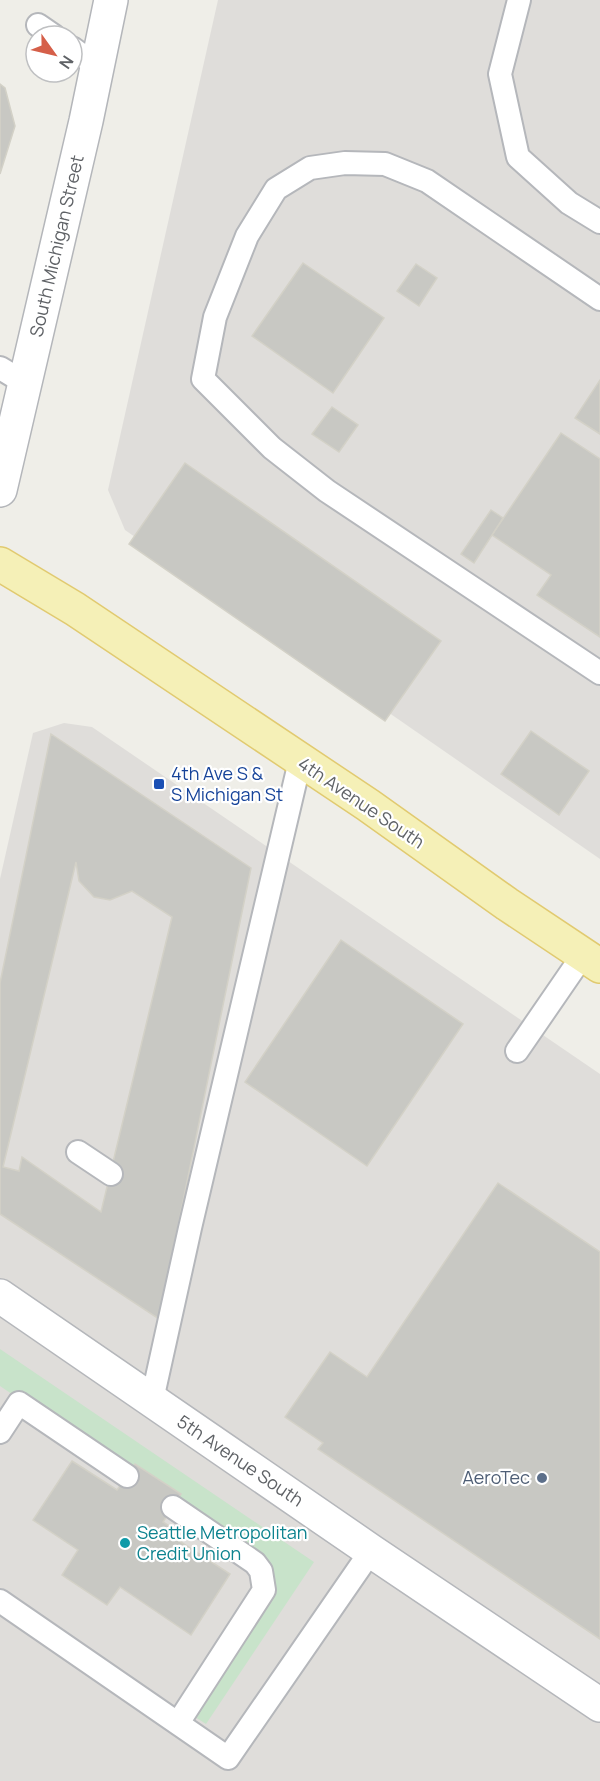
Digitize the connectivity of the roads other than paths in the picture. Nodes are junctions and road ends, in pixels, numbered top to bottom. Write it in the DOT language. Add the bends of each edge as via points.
graph roads {
  1 [pos="111,0"];
  2 [pos="519,0"];
  3 [pos="85,57"];
  4 [pos="600,222"];
  5 [pos="600,299"];
  6 [pos="12,376"];
  7 [pos="0,490"];
  8 [pos="0,564"];
  9 [pos="600,673"];
  10 [pos="300,761"];
  11 [pos="592,960"];
  12 [pos="517,1052"];
  13 [pos="78,1152"];
  14 [pos="111,1174"];
  15 [pos="0,1296"];
  16 [pos="152,1400"];
  17 [pos="0,1432"];
  18 [pos="127,1476"];
  19 [pos="173,1507"];
  20 [pos="371,1551"];
  21 [pos="0,1601"];
  22 [pos="600,1705"];
  23 [pos="178,1724"];
  1 -- 3 [label="street, South Michigan Street"];
  2 -- 4 [label="lane" via="500,74 518,158 569,203"];
  3 -- 6 [label="street, South Michigan Street"];
  5 -- 9 [label="lane" via="427,180 385,164 345,163 310,168 276,189 247,236 215,317 203,378 272,448 327,491"];
  6 -- 7 [label="street, South Michigan Street"];
  8 -- 10 [label="main road, 4th Avenue South" via="75,609"];
  10 -- 11 [label="main road, 4th Avenue South"];
  10 -- 16 [label="lane" via="184,1224"];
  11 -- 12 [label="lane"];
  13 -- 14 [label="lane"];
  15 -- 16 [label="street, 5th Avenue South"];
  16 -- 20 [label="street, 5th Avenue South"];
  17 -- 18 [label="lane" via="20,1403"];
  19 -- 23 [label="lane" via="255,1563 264,1580 264,1590"];
  20 -- 22 [label="street, 5th Avenue South"];
  20 -- 23 [label="lane" via="228,1758"];
  21 -- 23 [label="lane"];
}
